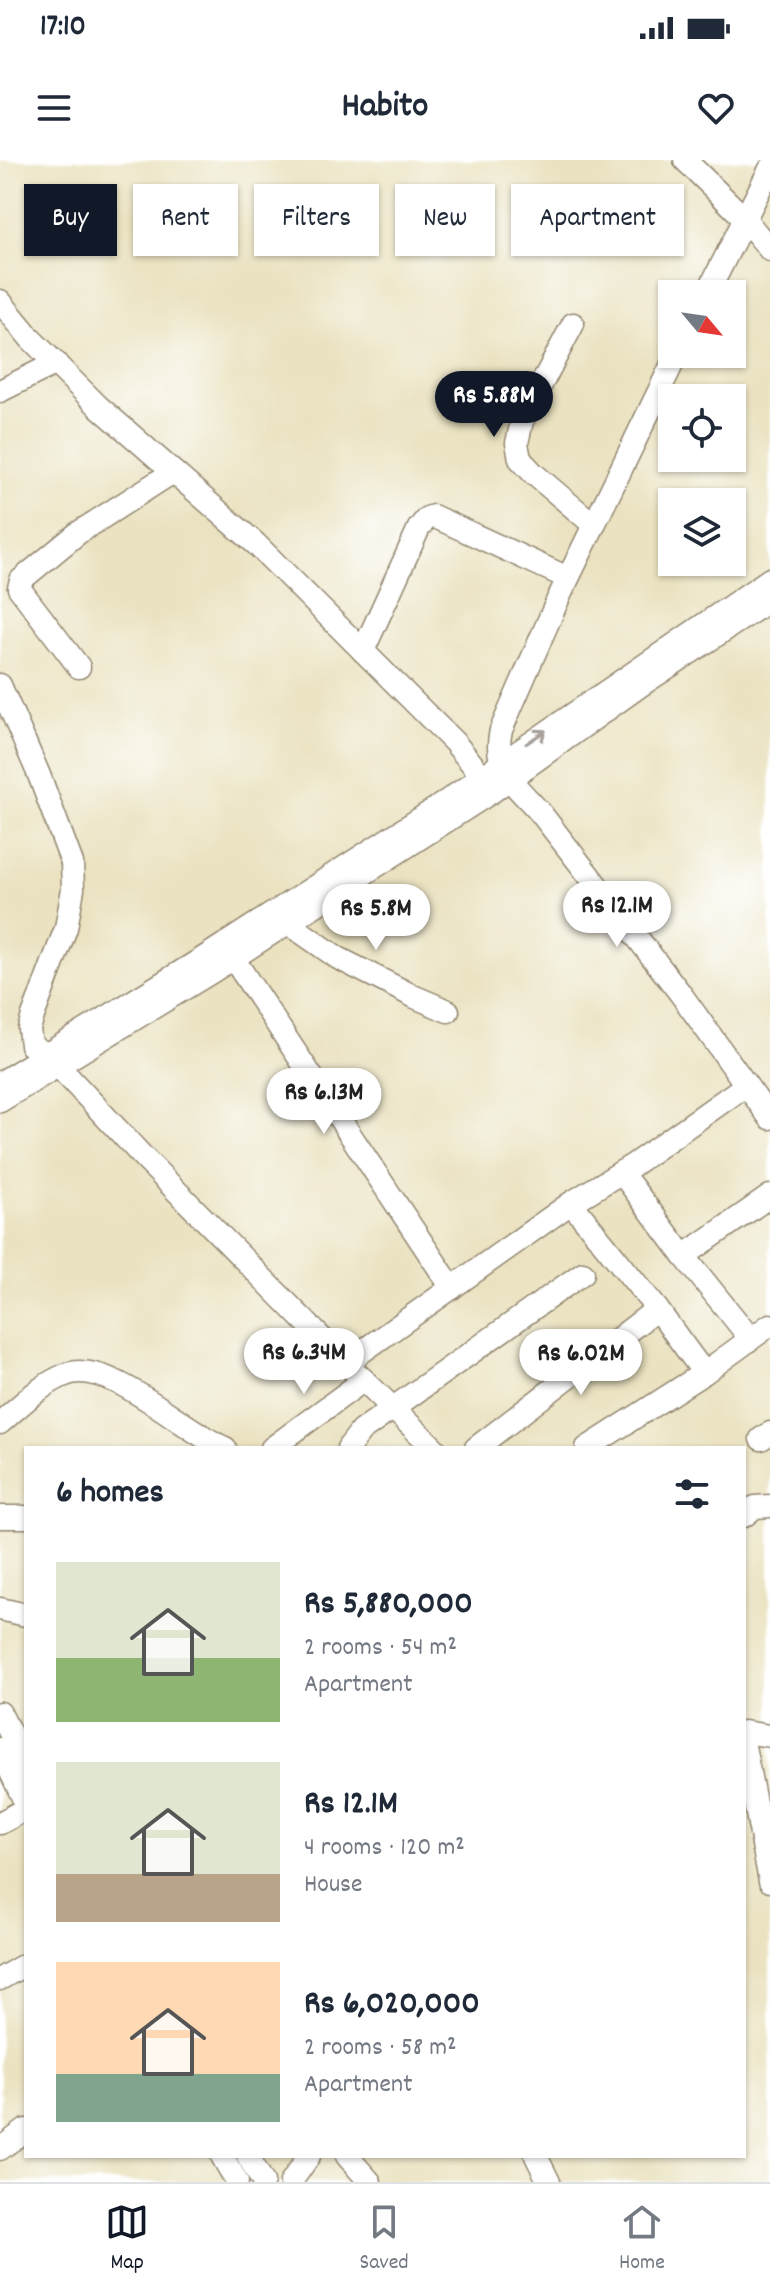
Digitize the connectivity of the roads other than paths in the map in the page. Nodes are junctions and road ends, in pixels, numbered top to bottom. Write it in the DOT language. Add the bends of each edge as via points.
graph roads {
  1 [pos="685,160"];
  2 [pos="770,169"];
  3 [pos="745,219"];
  4 [pos="770,250"];
  5 [pos="714,280"];
  6 [pos="0,301"];
  7 [pos="573,324"];
  8 [pos="56,363"];
  9 [pos="670,368"];
  10 [pos="0,391"];
  11 [pos="173,472"];
  12 [pos="594,525"];
  13 [pos="568,578"];
  14 [pos="770,579"];
  15 [pos="770,600"];
  16 [pos="363,651"];
  17 [pos="79,667"];
  18 [pos="0,685"];
  19 [pos="497,773"];
  20 [pos="288,923"];
  21 [pos="233,958"];
  22 [pos="448,1011"];
  23 [pos="54,1061"];
  24 [pos="0,1083"];
  25 [pos="746,1085"];
  26 [pos="0,1101"];
  27 [pos="770,1117"];
  28 [pos="621,1172"];
  29 [pos="770,1196"];
  30 [pos="571,1203"];
  31 [pos="684,1256"];
  32 [pos="583,1273"];
  33 [pos="452,1288"];
  34 [pos="657,1309"];
  35 [pos="770,1325"];
  36 [pos="750,1338"];
  37 [pos="346,1363"];
  38 [pos="704,1373"];
  39 [pos="364,1380"];
  40 [pos="392,1408"];
  41 [pos="0,1423"];
  42 [pos="222,1446"];
  43 [pos="275,1446"];
  44 [pos="349,1446"];
  45 [pos="432,1446"];
  46 [pos="479,1446"];
  47 [pos="590,1446"];
  48 [pos="770,1506"];
  49 [pos="746,1514"];
  50 [pos="0,1517"];
  51 [pos="24,1517"];
  52 [pos="0,1609"];
  53 [pos="24,1615"];
  54 [pos="0,1713"];
  55 [pos="746,1732"];
  56 [pos="770,1736"];
  57 [pos="0,1749"];
  58 [pos="746,1756"];
  59 [pos="24,1760"];
  60 [pos="24,1802"];
  61 [pos="24,1807"];
  62 [pos="0,1823"];
  63 [pos="770,1881"];
  64 [pos="24,1965"];
  65 [pos="0,1979"];
  66 [pos="24,2131"];
  67 [pos="0,2149"];
  68 [pos="223,2158"];
  69 [pos="249,2158"];
  70 [pos="308,2158"];
  71 [pos="349,2158"];
  72 [pos="537,2158"];
  73 [pos="260,2181"];
  74 [pos="237,2182"];
  75 [pos="291,2182"];
  76 [pos="370,2182"];
  77 [pos="549,2182"];
  1 -- 3 [label="street"];
  2 -- 3 [label="street"];
  3 -- 4 [label="street"];
  3 -- 5 [label="street"];
  6 -- 8 [label="street"];
  7 -- 12 [label="street" via="522,421 517,443 520,459 534,474"];
  8 -- 10 [label="street"];
  8 -- 11 [label="street"];
  9 -- 12 [label="street"];
  11 -- 16 [label="street" via="256,544"];
  11 -- 17 [label="street" via="78,533 21,580 19,588"];
  12 -- 13 [label="street"];
  13 -- 16 [label="street" via="433,516 427,518"];
  13 -- 19 [label="street" via="501,730"];
  19 -- 14 [label="street, one-way"];
  15 -- 19 [label="street"];
  16 -- 19 [label="street" via="455,743"];
  18 -- 23 [label="street" via="72,863 66,928 29,1029 31,1045"];
  19 -- 20 [label="street"];
  19 -- 23 [label="street" via="225,945"];
  19 -- 25 [label="street" via="535,807"];
  20 -- 21 [label="street"];
  20 -- 22 [label="street" via="338,958"];
  21 -- 23 [label="street"];
  21 -- 33 [label="street"];
  23 -- 24 [label="street"];
  23 -- 26 [label="street"];
  23 -- 37 [label="street"];
  25 -- 27 [label="street"];
  25 -- 28 [label="street"];
  28 -- 30 [label="street"];
  28 -- 31 [label="street"];
  29 -- 31 [label="street"];
  30 -- 33 [label="street"];
  30 -- 34 [label="street"];
  31 -- 36 [label="street"];
  32 -- 40 [label="street"];
  33 -- 37 [label="street"];
  34 -- 38 [label="street"];
  34 -- 46 [label="street"];
  35 -- 36 [label="street"];
  36 -- 38 [label="street"];
  37 -- 39 [label="street"];
  38 -- 47 [label="street"];
  39 -- 40 [label="street"];
  39 -- 43 [label="street"];
  40 -- 44 [label="street"];
  40 -- 45 [label="street"];
  41 -- 42 [label="street" via="39,1390 76,1371 125,1386"];
  48 -- 49 [label="street"];
  50 -- 51 [label="street"];
  52 -- 53 [label="street"];
  54 -- 59 [label="street"];
  55 -- 56 [label="street"];
  57 -- 60 [label="street"];
  58 -- 63 [label="street"];
  61 -- 62 [label="street"];
  64 -- 65 [label="street"];
  66 -- 67 [label="street"];
  68 -- 74 [label="street"];
  69 -- 73 [label="street"];
  70 -- 75 [label="street"];
  71 -- 76 [label="street"];
  72 -- 77 [label="street"];
}
